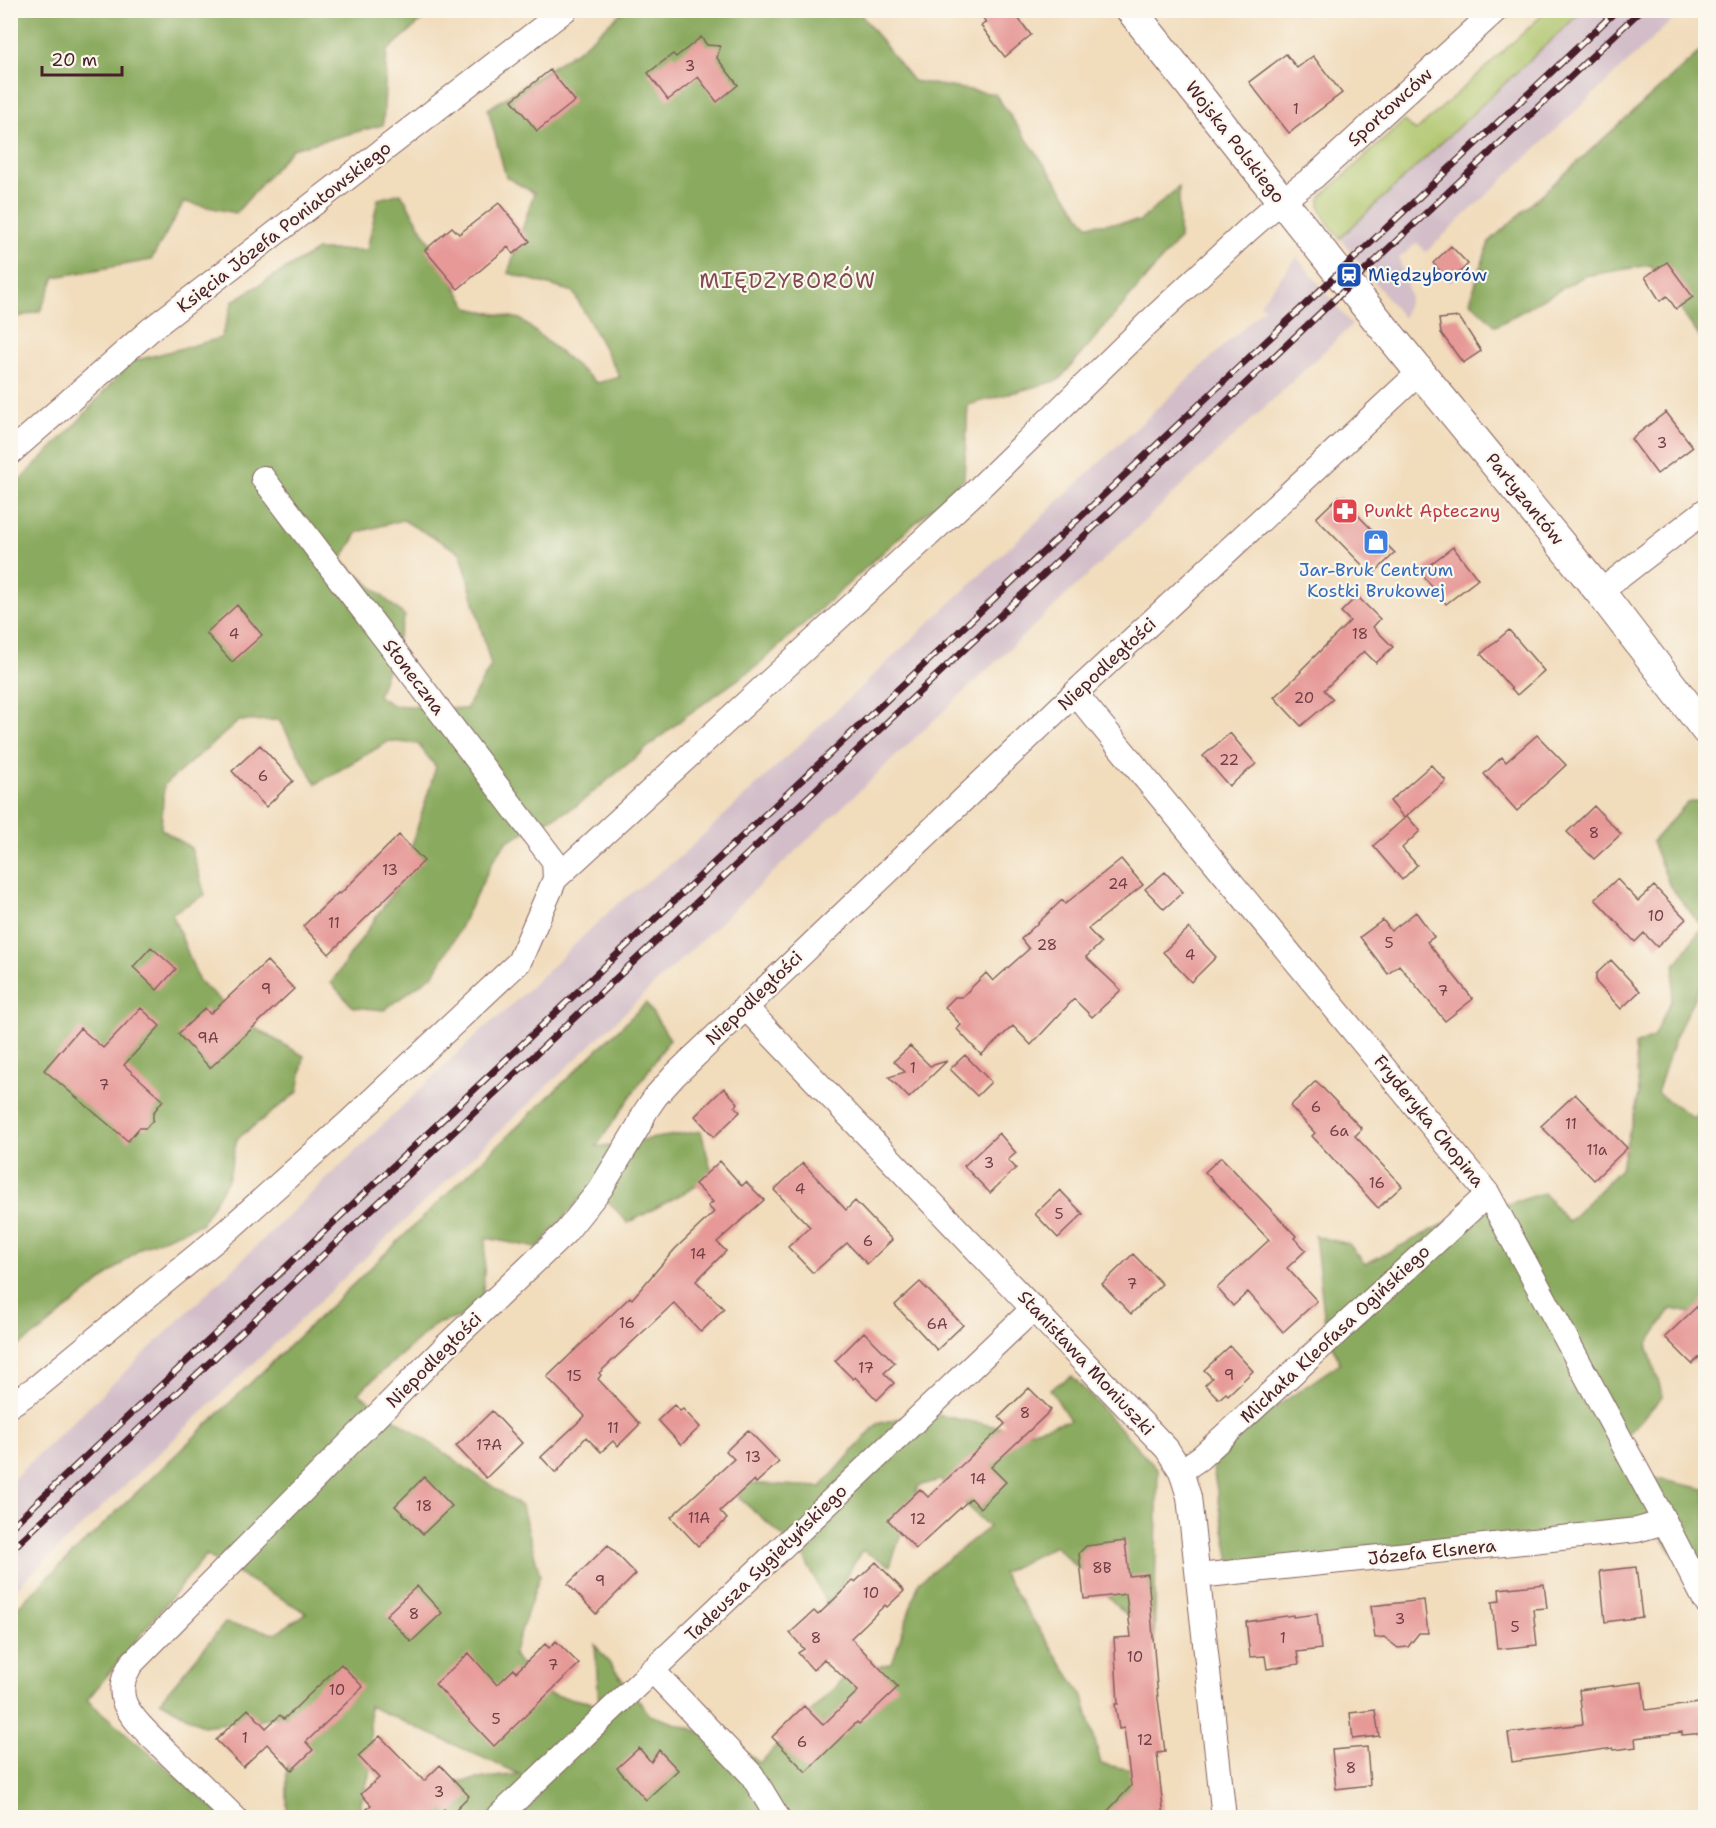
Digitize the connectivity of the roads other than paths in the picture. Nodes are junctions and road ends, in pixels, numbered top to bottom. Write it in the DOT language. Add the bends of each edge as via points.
graph roads {
  1 [pos="565,10"];
  2 [pos="1131,10"];
  3 [pos="1496,10"];
  4 [pos="1281,201"];
  5 [pos="1339,273"];
  6 [pos="1421,371"];
  7 [pos="10,453"];
  8 [pos="263,478"];
  9 [pos="1706,510"];
  10 [pos="1600,591"];
  11 [pos="1075,693"];
  12 [pos="1706,730"];
  13 [pos="555,879"];
  14 [pos="745,1007"];
  15 [pos="1488,1194"];
  16 [pos="1034,1308"];
  17 [pos="10,1405"];
  18 [pos="1181,1471"];
  19 [pos="1665,1522"];
  20 [pos="1198,1576"];
  21 [pos="1706,1602"];
  22 [pos="652,1670"];
  23 [pos="235,1818"];
  24 [pos="497,1818"];
  25 [pos="778,1818"];
  26 [pos="1224,1818"];
  1 -- 7 [label="street, Księcia Józefa Poniatowskiego" via="150,330"];
  2 -- 4 [label="street, Wojska Polskiego"];
  3 -- 4 [label="street, Sportowców" via="1315,176"];
  4 -- 5 [label="street, Wojska Polskiego"];
  4 -- 13 [label="street" via="1147,324 972,495"];
  5 -- 6 [label="street, Partyzantów"];
  6 -- 10 [label="street, Partyzantów"];
  6 -- 11 [label="street, Niepodległości"];
  8 -- 13 [label="street, Słoneczna" via="554,861"];
  9 -- 10 [label="street"];
  10 -- 12 [label="street, Partyzantów"];
  11 -- 14 [label="street, Niepodległości"];
  11 -- 15 [label="street, Fryderyka Chopina"];
  13 -- 17 [label="street" via="519,962 228,1230 46,1380"];
  14 -- 16 [label="street, Stanisława Moniuszki"];
  14 -- 23 [label="street, Niepodległości" via="656,1096 601,1188 565,1233 131,1664 123,1678 123,1692 134,1717"];
  15 -- 18 [label="street, Michała Kleofasa Ogińskiego" via="1200,1458"];
  15 -- 19 [label="street, Fryderyka Chopina"];
  16 -- 18 [label="street, Stanisława Moniuszki" via="1167,1449"];
  16 -- 22 [label="street, Tadeusza Sygietyńskiego"];
  18 -- 20 [label="street, Stanisława Moniuszki" via="1189,1497"];
  19 -- 20 [label="street, Józefa Elsnera" via="1637,1530"];
  19 -- 21 [label="street, Fryderyka Chopina"];
  20 -- 26 [label="street, Stanisława Moniuszki"];
  22 -- 24 [label="street, Tadeusza Sygietyńskiego"];
  22 -- 25 [label="street" via="753,1775"];
}
